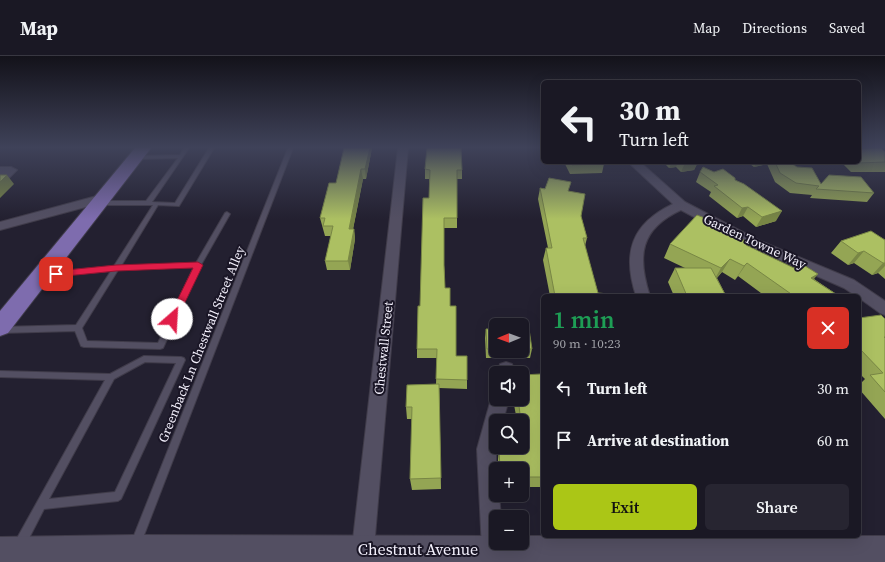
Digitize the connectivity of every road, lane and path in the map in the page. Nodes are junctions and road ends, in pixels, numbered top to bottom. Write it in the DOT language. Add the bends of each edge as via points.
graph roads {
  1 [pos="9,172"];
  2 [pos="125,172"];
  3 [pos="172,172"];
  4 [pos="198,172"];
  5 [pos="282,172"];
  6 [pos="401,172"];
  7 [pos="644,172"];
  8 [pos="0,181"];
  9 [pos="102,200"];
  10 [pos="152,204"];
  11 [pos="681,205"];
  12 [pos="227,214"];
  13 [pos="0,226"];
  14 [pos="198,265"];
  15 [pos="116,268"];
  16 [pos="42,276"];
  17 [pos="642,294"];
  18 [pos="885,309"];
  19 [pos="0,328"];
  20 [pos="78,328"];
  21 [pos="0,374"];
  22 [pos="111,377"];
  23 [pos="498,406"];
  24 [pos="41,505"];
  25 [pos="490,510"];
  26 [pos="133,548"];
  27 [pos="363,548"];
  28 [pos="489,549"];
  29 [pos="885,549"];
  30 [pos="8,550"];
  31 [pos="529,550"];
  32 [pos="186,555"];
  33 [pos="47,556"];
  34 [pos="756,556"];
  1 -- 8 [label="street"];
  2 -- 9 [label="main road"];
  3 -- 10 [label="lane"];
  4 -- 10 [label="lane" via="177,205"];
  5 -- 26 [label="lane, Greenback Ln Chestwall Street Alley"];
  6 -- 27 [label="street, Chestwall Street"];
  7 -- 11 [label="street, Garden Towne Way"];
  9 -- 10 [label="lane"];
  9 -- 13 [label="street"];
  9 -- 16 [label="main road"];
  10 -- 15 [label="lane"];
  11 -- 17 [label="street" via="654,220 638,242 634,270"];
  11 -- 18 [label="street, Garden Towne Way" via="753,243 849,284"];
  12 -- 14 [label="lane"];
  14 -- 15 [label="lane"];
  14 -- 20 [label="lane" via="160,346 84,344"];
  15 -- 16 [label="lane"];
  15 -- 20 [label="lane"];
  16 -- 19 [label="main road"];
  19 -- 20 [label="lane"];
  21 -- 22 [label="lane"];
  22 -- 24 [label="lane"];
  22 -- 24 [label="lane" via="144,359 181,360 118,496"];
  23 -- 25 [label="street" via="486,449"];
  24 -- 30 [label="lane"];
  26 -- 32 [label="street, Chestnut Avenue"];
  26 -- 33 [label="street, Chestnut Avenue"];
  27 -- 28 [label="street, Chestnut Avenue"];
  27 -- 32 [label="street, Chestnut Avenue"];
  29 -- 34 [label="street, Chestnut Avenue"];
  30 -- 33 [label="street, Chestnut Avenue"];
  31 -- 34 [label="street, Chestnut Avenue"];
}
